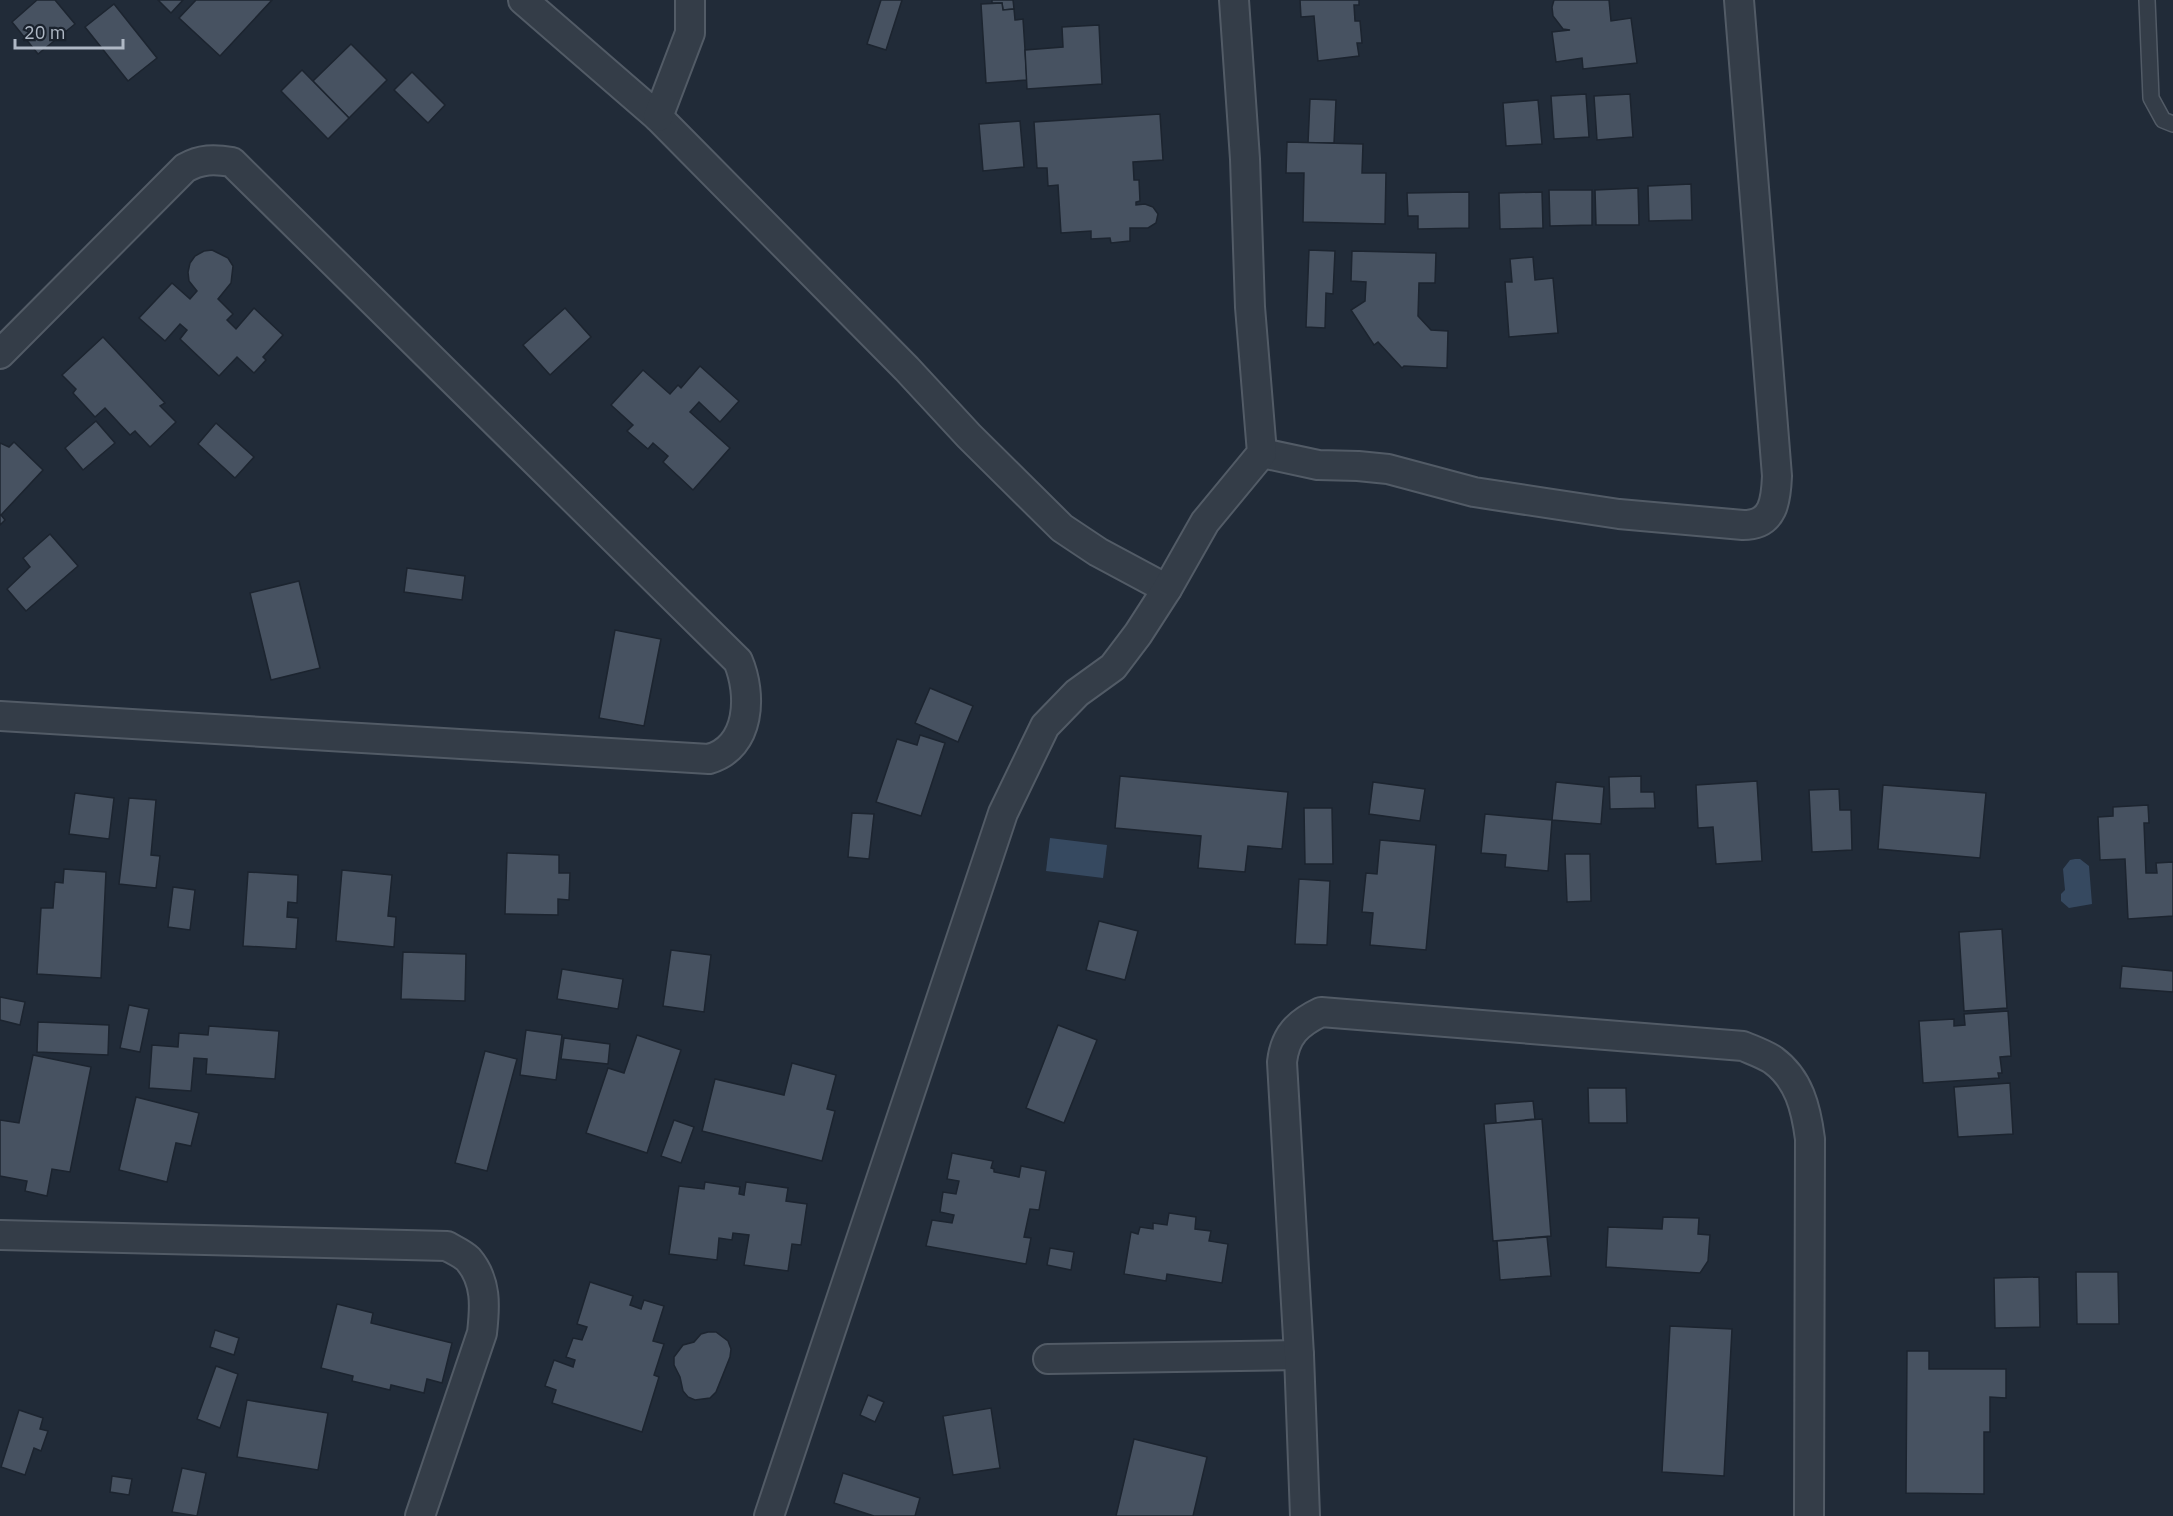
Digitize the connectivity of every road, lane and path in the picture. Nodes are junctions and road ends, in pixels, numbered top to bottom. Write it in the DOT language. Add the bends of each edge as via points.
graph roads {
  1 [pos="523,0"];
  2 [pos="690,0"];
  3 [pos="1234,0"];
  4 [pos="1739,0"];
  5 [pos="2147,0"];
  6 [pos="658,117"];
  7 [pos="2173,124"];
  8 [pos="0,354"];
  9 [pos="1262,453"];
  10 [pos="1167,589"];
  11 [pos="0,716"];
  12 [pos="0,1235"];
  13 [pos="1299,1355"];
  14 [pos="1048,1359"];
  15 [pos="420,1516"];
  16 [pos="769,1516"];
  17 [pos="1305,1516"];
  18 [pos="1809,1516"];
  1 -- 6 [label="street"];
  2 -- 6 [label="street" via="690,33"];
  3 -- 9 [label="street"];
  4 -- 9 [label="street" via="1777,476 1776,499 1764,520 1743,525 1619,514 1474,492 1388,469 1318,465"];
  5 -- 7 [label="lane" via="2151,98 2163,120"];
  6 -- 10 [label="street" via="1062,528"];
  8 -- 11 [label="street" via="185,168 207,159 232,162 738,661 747,690 744,723 738,738 720,756 710,759"];
  9 -- 10 [label="street" via="1205,522"];
  10 -- 16 [label="street" via="1113,667 1077,693 1046,726 1003,813"];
  12 -- 15 [label="street" via="447,1246 467,1258 480,1279 485,1305 482,1334"];
  13 -- 14 [label="street"];
  13 -- 17 [label="street"];
  13 -- 18 [label="street" via="1282,1062 1284,1045 1306,1019 1321,1012 1743,1046 1773,1060 1795,1082 1806,1110 1810,1138"];
}
